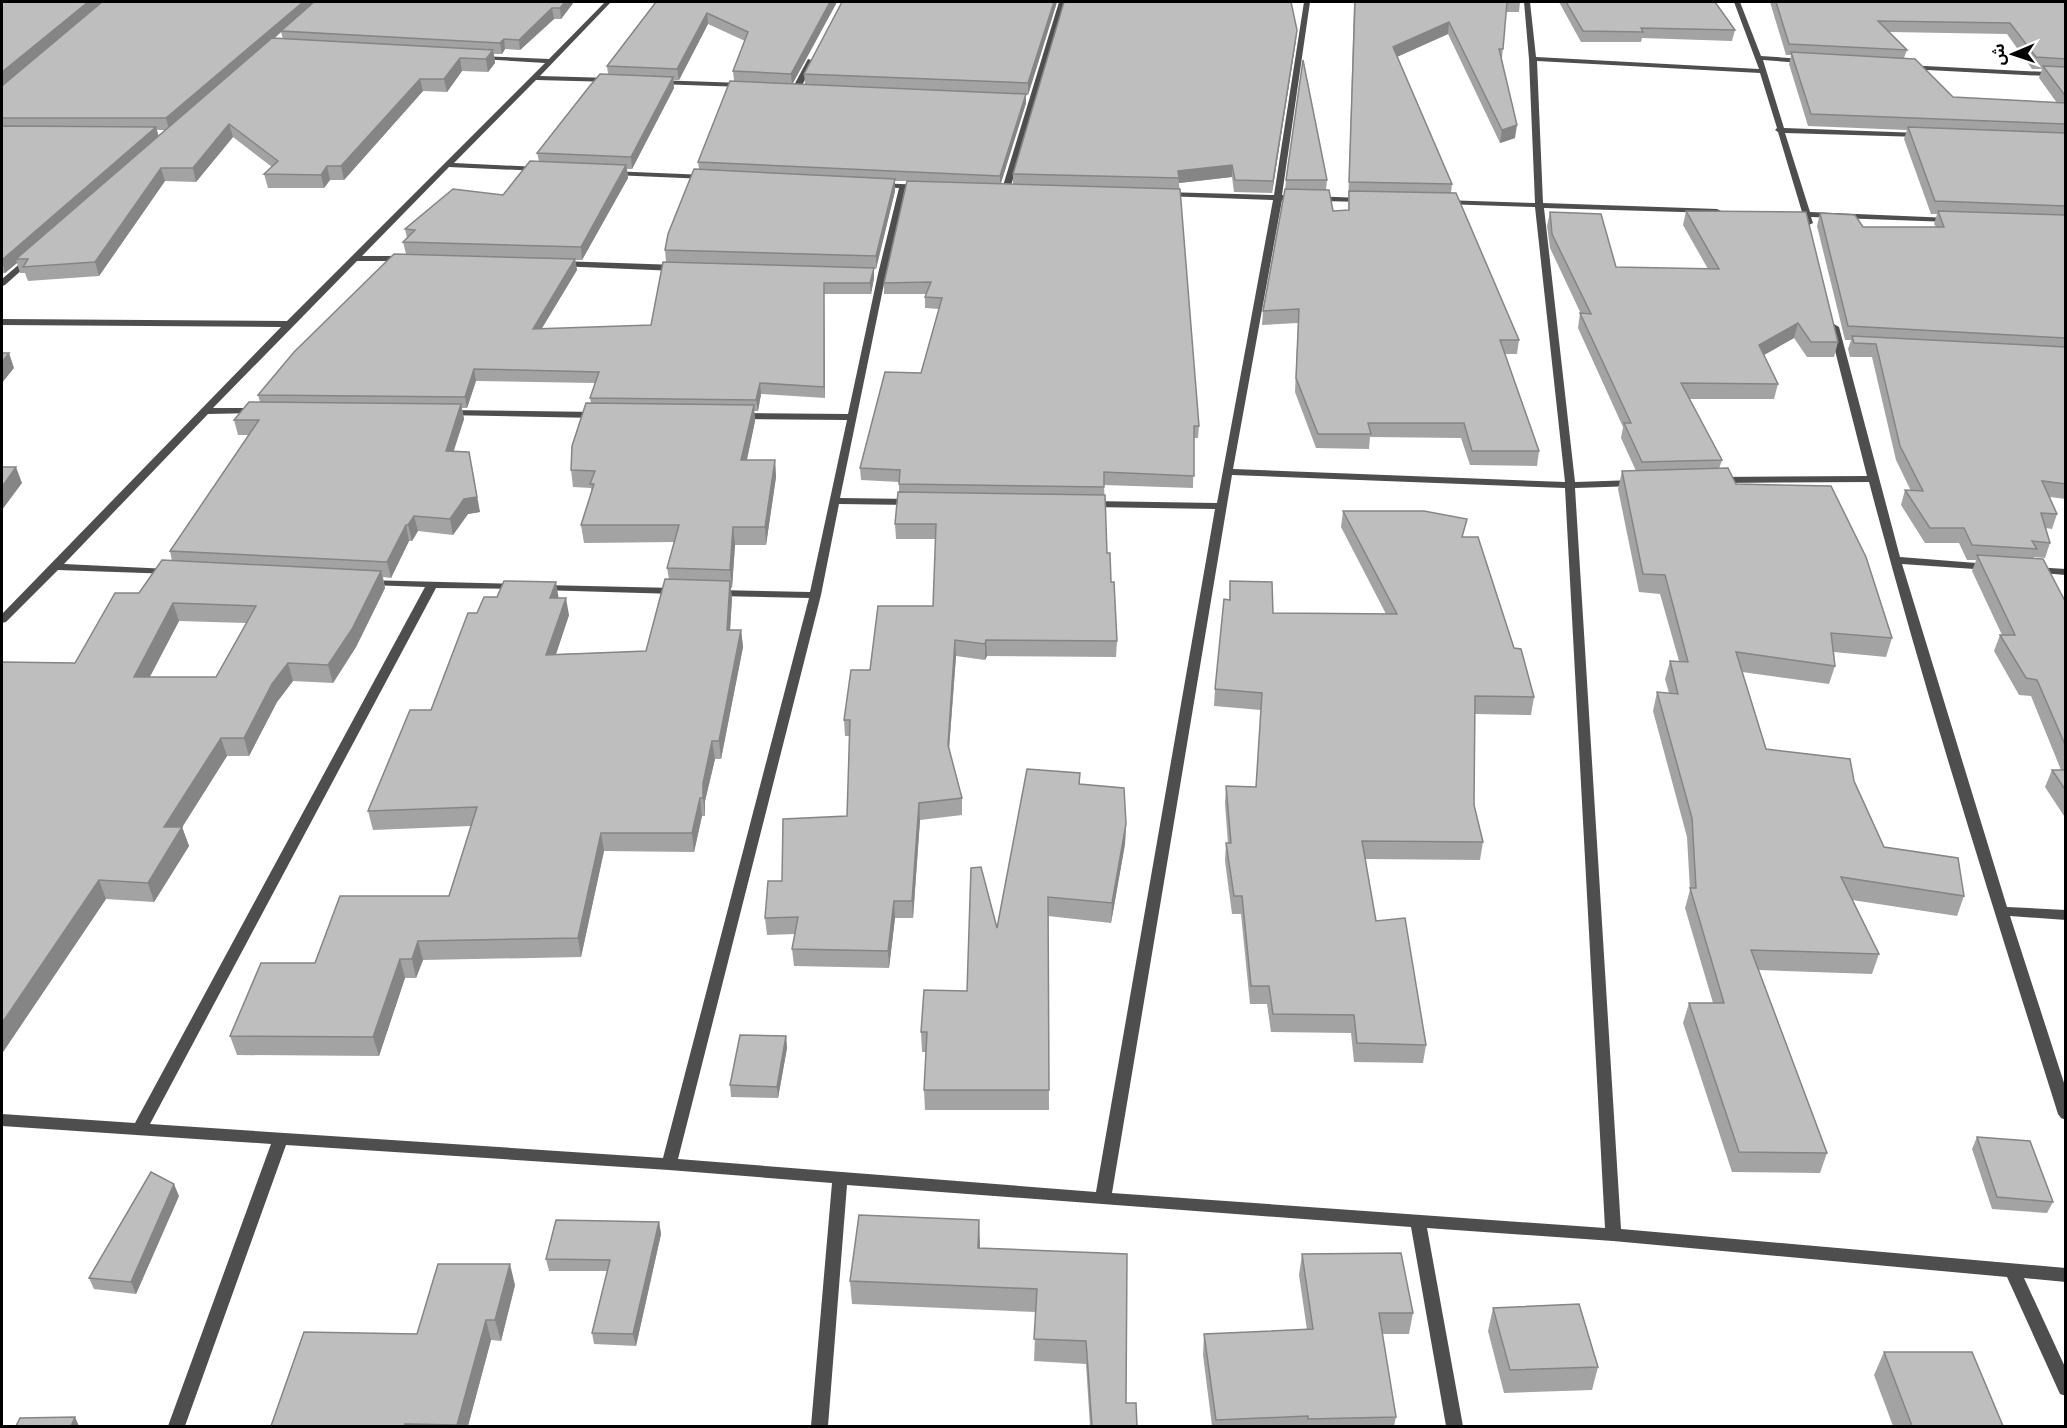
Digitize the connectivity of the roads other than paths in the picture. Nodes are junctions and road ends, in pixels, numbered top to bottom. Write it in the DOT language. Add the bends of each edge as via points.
graph roads {
  1 [pos="608,2"];
  2 [pos="1062,2"];
  3 [pos="1307,2"];
  4 [pos="1527,2"];
  5 [pos="1737,2"];
  6 [pos="817,49"];
  7 [pos="470,56"];
  8 [pos="1757,58"];
  9 [pos="1533,59"];
  10 [pos="551,61"];
  11 [pos="1814,62"];
  12 [pos="1895,66"];
  13 [pos="1763,71"];
  14 [pos="2066,75"];
  15 [pos="536,78"];
  16 [pos="619,81"];
  17 [pos="654,82"];
  18 [pos="749,86"];
  19 [pos="785,87"];
  20 [pos="797,87"];
  21 [pos="809,88"];
  22 [pos="1020,99"];
  23 [pos="1032,99"];
  24 [pos="1779,130"];
  25 [pos="1934,136"];
  26 [pos="448,165"];
  27 [pos="553,170"];
  28 [pos="599,172"];
  29 [pos="716,178"];
  30 [pos="868,185"];
  31 [pos="903,187"];
  32 [pos="936,188"];
  33 [pos="1018,190"];
  34 [pos="1160,194"];
  35 [pos="1278,197"];
  36 [pos="1373,200"];
  37 [pos="1432,201"];
  38 [pos="1539,204"];
  39 [pos="1725,212"];
  40 [pos="1784,214"];
  41 [pos="1807,215"];
  42 [pos="1960,221"];
  43 [pos="1812,237"];
  44 [pos="37,251"];
  45 [pos="355,258"];
  46 [pos="413,260"];
  47 [pos="554,264"];
  48 [pos="683,268"];
  49 [pos="2,283"];
  50 [pos="1830,312"];
  51 [pos="2,322"];
  52 [pos="289,324"];
  53 [pos="205,411"];
  54 [pos="264,412"];
  55 [pos="441,413"];
  56 [pos="606,415"];
  57 [pos="724,416"];
  58 [pos="853,417"];
  59 [pos="1227,472"];
  60 [pos="1873,479"];
  61 [pos="1705,481"];
  62 [pos="1648,482"];
  63 [pos="1570,485"];
  64 [pos="836,501"];
  65 [pos="917,502"];
  66 [pos="1081,504"];
  67 [pos="1221,506"];
  68 [pos="1896,560"];
  69 [pos="56,567"];
  70 [pos="1998,567"];
  71 [pos="2020,569"];
  72 [pos="2066,572"];
  73 [pos="185,573"];
  74 [pos="361,581"];
  75 [pos="432,585"];
  76 [pos="683,592"];
  77 [pos="707,592"];
  78 [pos="815,595"];
  79 [pos="2,620"];
  80 [pos="2001,912"];
  81 [pos="2066,915"];
  82 [pos="2066,1114"];
  83 [pos="2,1120"];
  84 [pos="140,1128"];
  85 [pos="281,1137"];
  86 [pos="669,1164"];
  87 [pos="840,1178"];
  88 [pos="1103,1199"];
  89 [pos="1418,1221"];
  90 [pos="1613,1235"];
  91 [pos="2013,1271"];
  92 [pos="2066,1275"];
  93 [pos="2066,1389"];
  94 [pos="176,1426"];
  95 [pos="819,1426"];
  96 [pos="1455,1426"];
  1 -- 10 [label="street"];
  2 -- 23 [label="street"];
  3 -- 35 [label="street"];
  4 -- 9 [label="street"];
  5 -- 8 [label="street"];
  6 -- 20 [label="street"];
  7 -- 10 [label="street"];
  8 -- 11 [label="street"];
  8 -- 13 [label="street"];
  9 -- 13 [label="street"];
  9 -- 38 [label="street"];
  10 -- 15 [label="street"];
  12 -- 14 [label="street"];
  13 -- 24 [label="street"];
  15 -- 16 [label="street"];
  15 -- 26 [label="street"];
  17 -- 18 [label="street"];
  19 -- 20 [label="street"];
  20 -- 21 [label="street"];
  22 -- 23 [label="street"];
  23 -- 33 [label="street" via="1001,189"];
  24 -- 25 [label="street"];
  24 -- 41 [label="street"];
  26 -- 27 [label="street"];
  26 -- 45 [label="street"];
  28 -- 29 [label="street"];
  30 -- 31 [label="street"];
  31 -- 32 [label="street"];
  31 -- 58 [label="street" via="876,274"];
  34 -- 35 [label="street"];
  35 -- 36 [label="street"];
  35 -- 59 [label="street"];
  37 -- 38 [label="street"];
  38 -- 39 [label="street"];
  38 -- 63 [label="street"];
  40 -- 41 [label="street"];
  41 -- 42 [label="street"];
  41 -- 43 [label="street"];
  44 -- 49 [label="street"];
  45 -- 46 [label="street"];
  45 -- 52 [label="street"];
  47 -- 48 [label="street"];
  50 -- 60 [label="street" via="1844,344"];
  51 -- 52 [label="street"];
  52 -- 53 [label="street"];
  53 -- 54 [label="street"];
  53 -- 69 [label="street"];
  55 -- 56 [label="street"];
  57 -- 58 [label="street"];
  58 -- 64 [label="street"];
  59 -- 63 [label="street"];
  59 -- 67 [label="street"];
  60 -- 61 [label="street"];
  60 -- 68 [label="street"];
  62 -- 63 [label="street"];
  63 -- 90 [label="street"];
  64 -- 65 [label="street"];
  64 -- 78 [label="street"];
  66 -- 67 [label="street"];
  67 -- 88 [label="street"];
  68 -- 70 [label="street"];
  68 -- 80 [label="street"];
  69 -- 73 [label="street"];
  69 -- 79 [label="street"];
  71 -- 72 [label="street"];
  74 -- 75 [label="street"];
  75 -- 76 [label="street"];
  75 -- 84 [label="street"];
  77 -- 78 [label="street"];
  78 -- 86 [label="street"];
  80 -- 81 [label="street"];
  80 -- 82 [label="street"];
  83 -- 84 [label="street"];
  84 -- 85 [label="street"];
  85 -- 86 [label="street"];
  85 -- 94 [label="street"];
  86 -- 87 [label="street"];
  87 -- 88 [label="street"];
  87 -- 95 [label="street"];
  88 -- 89 [label="street"];
  89 -- 90 [label="street"];
  89 -- 96 [label="street"];
  90 -- 91 [label="street"];
  91 -- 92 [label="street"];
  91 -- 93 [label="street"];
}
